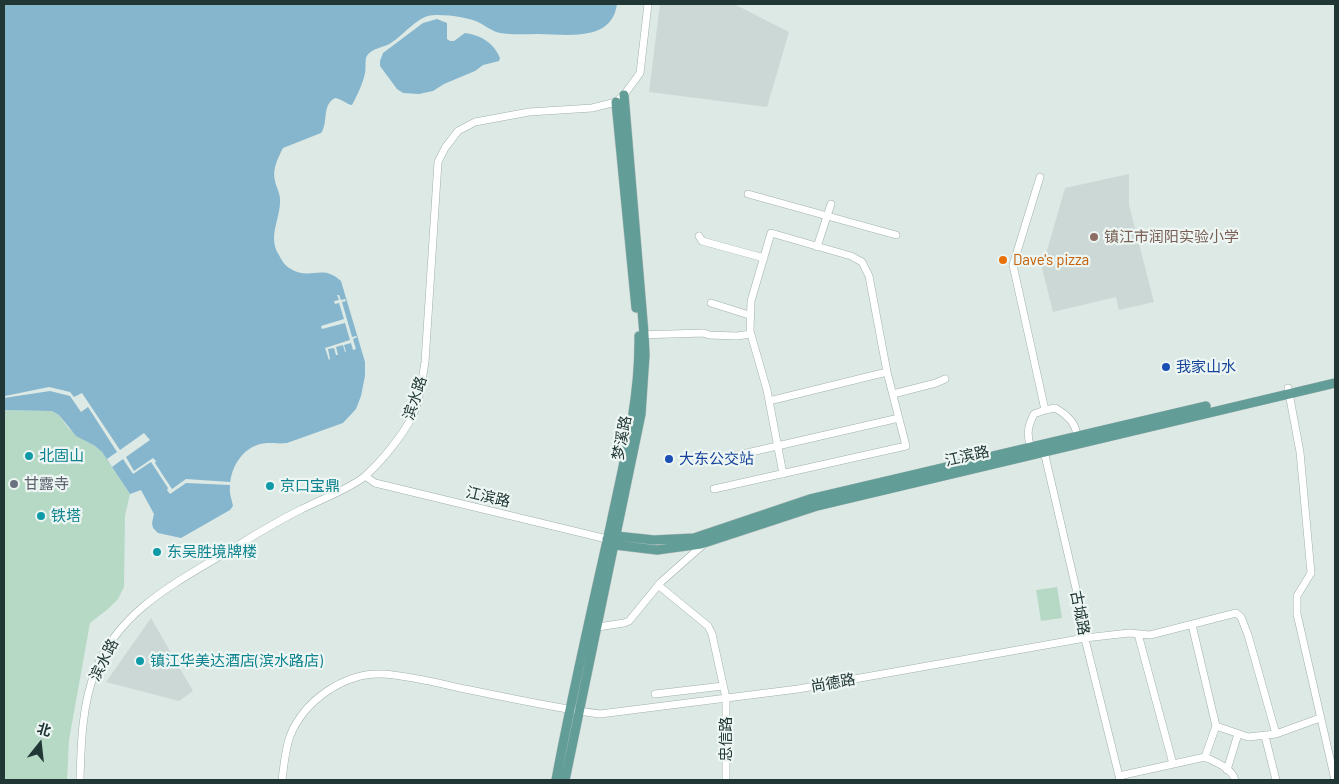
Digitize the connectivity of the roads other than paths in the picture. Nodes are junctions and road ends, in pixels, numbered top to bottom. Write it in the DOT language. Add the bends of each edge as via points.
graph roads {
  1 [pos="648,4"];
  2 [pos="624,95"];
  3 [pos="616,102"];
  4 [pos="1040,177"];
  5 [pos="748,194"];
  6 [pos="831,204"];
  7 [pos="827,216"];
  8 [pos="896,235"];
  9 [pos="699,236"];
  10 [pos="817,247"];
  11 [pos="764,258"];
  12 [pos="711,303"];
  13 [pos="749,315"];
  14 [pos="750,332"];
  15 [pos="642,334"];
  16 [pos="888,372"];
  17 [pos="1335,377"];
  18 [pos="945,379"];
  19 [pos="1335,383"];
  20 [pos="1288,390"];
  21 [pos="893,394"];
  22 [pos="769,401"];
  23 [pos="1045,410"];
  24 [pos="899,418"];
  25 [pos="1077,436"];
  26 [pos="778,446"];
  27 [pos="1030,447"];
  28 [pos="1043,448"];
  29 [pos="712,461"];
  30 [pos="783,474"];
  31 [pos="365,476"];
  32 [pos="714,489"];
  33 [pos="607,539"];
  34 [pos="616,541"];
  35 [pos="705,542"];
  36 [pos="658,586"];
  37 [pos="1192,625"];
  38 [pos="598,627"];
  39 [pos="1138,634"];
  40 [pos="1085,638"];
  41 [pos="724,686"];
  42 [pos="655,694"];
  43 [pos="726,698"];
  44 [pos="569,710"];
  45 [pos="579,711"];
  46 [pos="1320,718"];
  47 [pos="1216,726"];
  48 [pos="1238,734"];
  49 [pos="1276,734"];
  50 [pos="1265,736"];
  51 [pos="1205,757"];
  52 [pos="1172,764"];
  53 [pos="1227,770"];
  54 [pos="1119,778"];
  55 [pos="80,780"];
  56 [pos="282,780"];
  57 [pos="556,780"];
  58 [pos="565,780"];
  59 [pos="726,780"];
  60 [pos="1236,780"];
  61 [pos="1276,780"];
  62 [pos="1335,780"];
  1 -- 2 [label="street, 滨水路" via="640,73"];
  2 -- 3 [label="street, 滨水路"];
  2 -- 15 [label="main road, 梦溪路"];
  3 -- 15 [label="main road, 梦溪路"];
  3 -- 31 [label="street, 滨水路" via="592,108 529,112 475,122 458,131 445,148 438,162 421,388 412,416 395,442"];
  4 -- 23 [label="street" via="1013,265"];
  5 -- 7 [label="street"];
  6 -- 7 [label="street"];
  7 -- 8 [label="street"];
  7 -- 10 [label="street"];
  9 -- 11 [label="street" via="702,241"];
  10 -- 11 [label="street" via="771,233"];
  10 -- 16 [label="street" via="862,262 870,276"];
  11 -- 13 [label="street"];
  12 -- 13 [label="street"];
  13 -- 14 [label="street"];
  14 -- 15 [label="street" via="737,336"];
  14 -- 22 [label="street"];
  15 -- 33 [label="main road, 梦溪路" via="633,414"];
  15 -- 34 [label="main road, 梦溪路" via="645,355 641,414"];
  16 -- 21 [label="street"];
  16 -- 22 [label="street"];
  17 -- 20 [label="main road, 江滨路"];
  18 -- 21 [label="street"];
  19 -- 20 [label="main road, 江滨路"];
  20 -- 25 [label="main road, 江滨路"];
  20 -- 28 [label="main road, 江滨路"];
  20 -- 46 [label="street" via="1300,452 1311,573 1297,596 1297,614"];
  21 -- 24 [label="street"];
  22 -- 26 [label="street"];
  23 -- 25 [label="street" via="1055,408 1068,415"];
  23 -- 27 [label="street" via="1034,414 1029,423 1027,437"];
  24 -- 26 [label="street"];
  24 -- 30 [label="street" via="906,446"];
  25 -- 28 [label="main road, 江滨路"];
  26 -- 29 [label="street"];
  26 -- 30 [label="street"];
  27 -- 28 [label="main road, 江滨路"];
  27 -- 34 [label="main road, 江滨路" via="810,499 694,538"];
  28 -- 35 [label="main road, 江滨路" via="818,506"];
  28 -- 40 [label="street, 古城路"];
  30 -- 32 [label="street"];
  31 -- 33 [label="street, 江滨路" via="375,484"];
  31 -- 55 [label="street, 滨水路" via="254,535 173,584 130,618 109,644 89,690"];
  33 -- 34 [label="main road, 江滨路"];
  33 -- 44 [label="main road, 梦溪路"];
  34 -- 35 [label="main road, 江滨路" via="658,550"];
  34 -- 38 [label="main road, 梦溪路"];
  35 -- 36 [label="street"];
  36 -- 38 [label="street" via="629,621"];
  36 -- 41 [label="street, 忠信路" via="708,626"];
  37 -- 39 [label="street, 尚德路" via="1150,635"];
  37 -- 47 [label="street"];
  37 -- 49 [label="street, 尚德路" via="1236,613 1241,616"];
  38 -- 45 [label="main road, 梦溪路"];
  39 -- 40 [label="street, 尚德路"];
  39 -- 52 [label="street"];
  40 -- 43 [label="street, 尚德路" via="798,689"];
  40 -- 54 [label="street, 古城路"];
  41 -- 42 [label="street"];
  41 -- 43 [label="street, 忠信路"];
  43 -- 45 [label="street, 尚德路" via="600,714"];
  43 -- 59 [label="street, 忠信路"];
  44 -- 45 [label="street, 尚德路"];
  44 -- 56 [label="street, 尚德路" via="412,678 381,674 351,679 326,691 303,712 286,750"];
  44 -- 57 [label="main road, 梦溪路"];
  45 -- 58 [label="main road, 梦溪路"];
  46 -- 49 [label="street"];
  46 -- 62 [label="street"];
  47 -- 48 [label="street"];
  47 -- 51 [label="street"];
  48 -- 50 [label="street"];
  48 -- 53 [label="street"];
  49 -- 50 [label="street"];
  50 -- 61 [label="street"];
  51 -- 52 [label="street"];
  51 -- 53 [label="street"];
  52 -- 54 [label="street"];
  53 -- 60 [label="street"];
}
